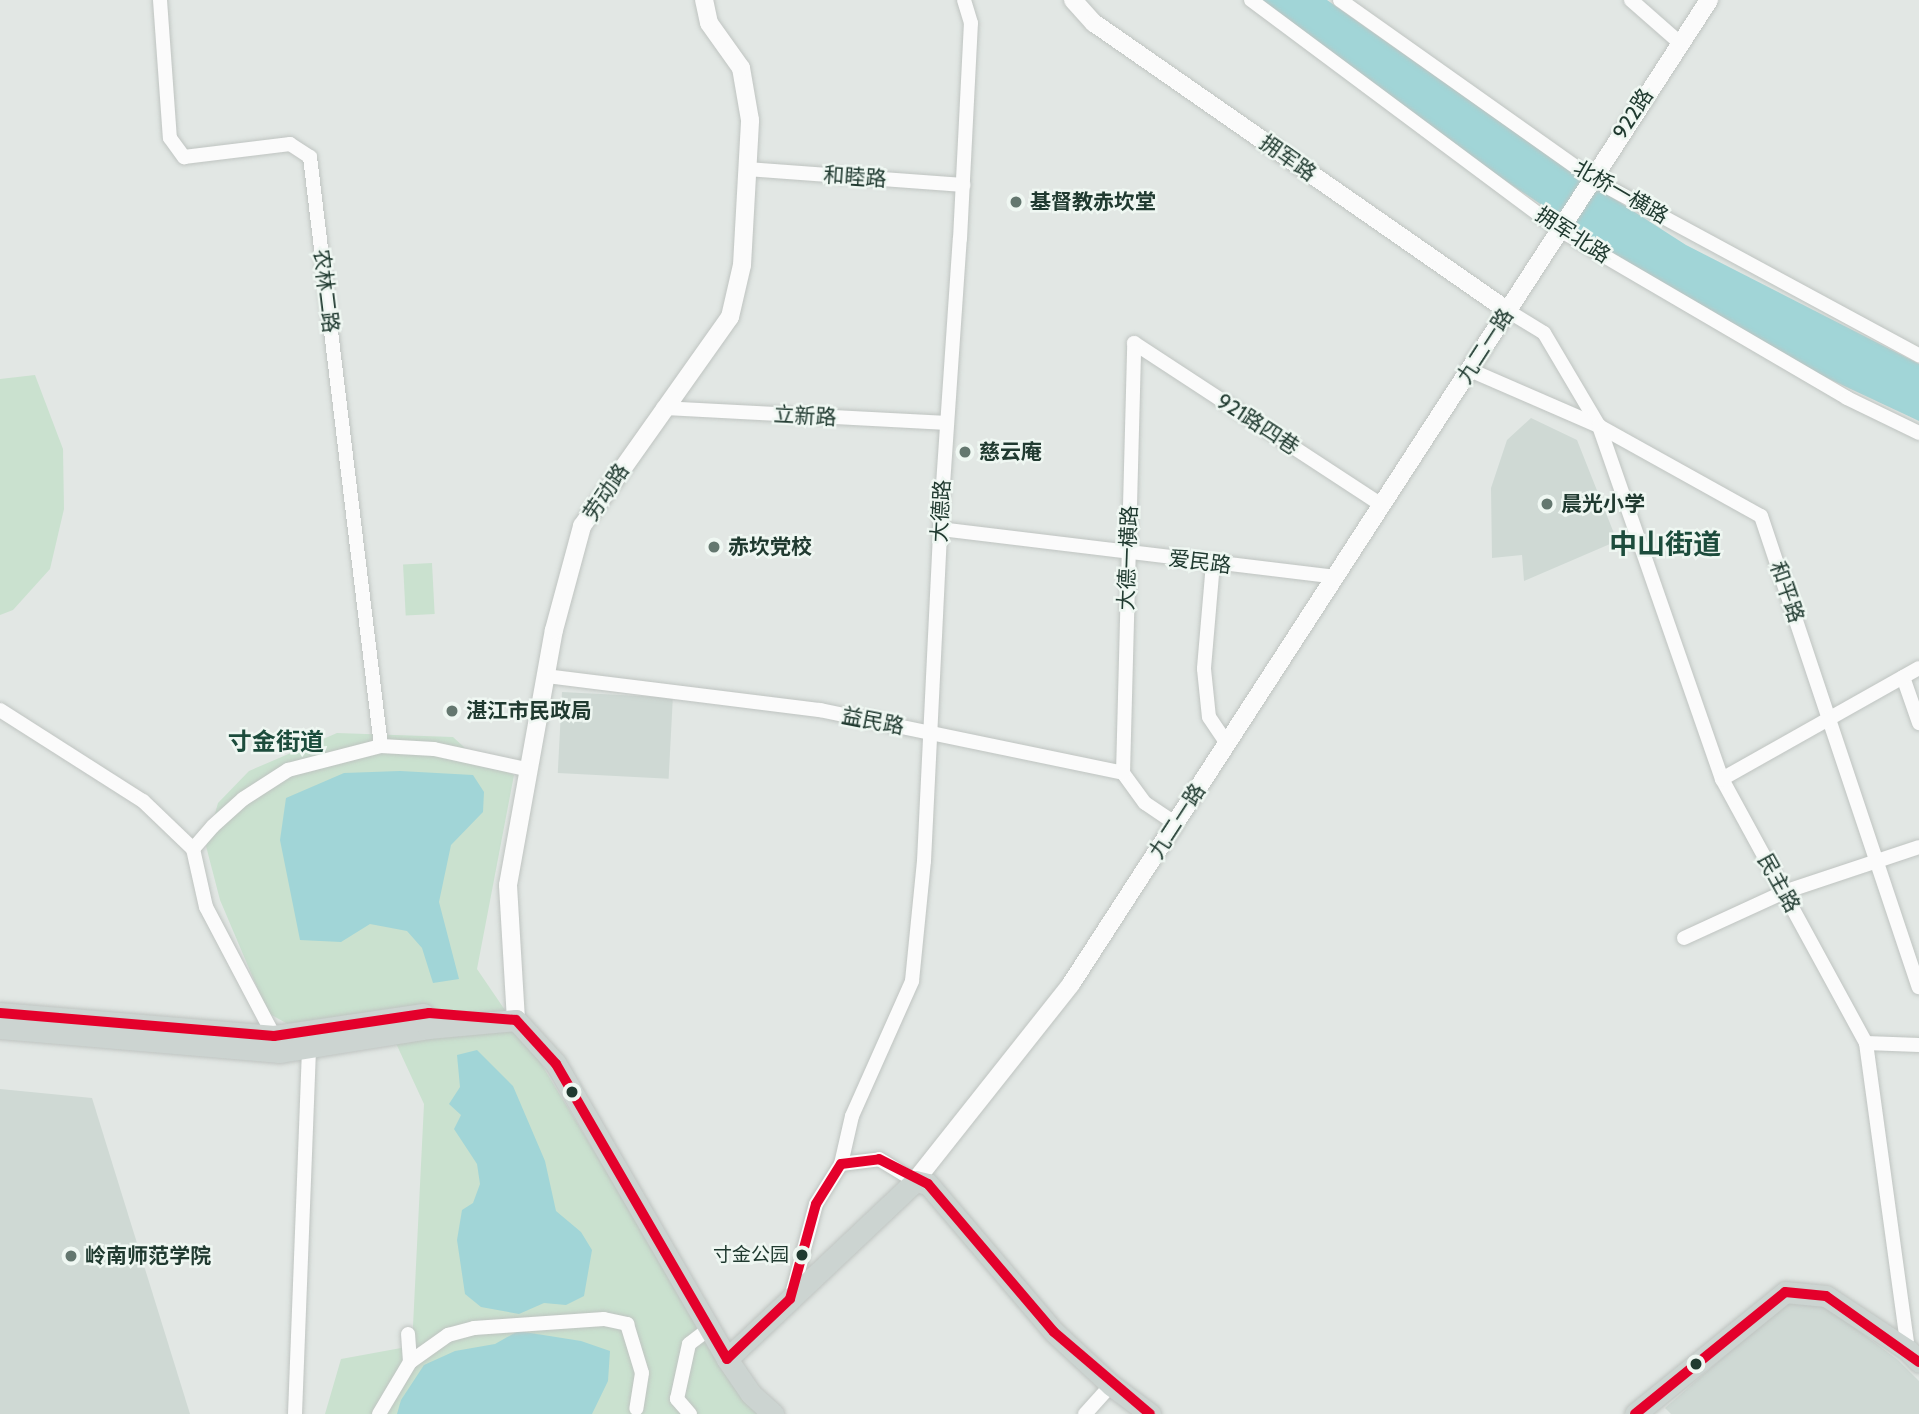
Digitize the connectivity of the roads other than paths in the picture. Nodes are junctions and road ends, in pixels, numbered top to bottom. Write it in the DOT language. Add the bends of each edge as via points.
graph roads {
  1 [pos="160,0"];
  2 [pos="704,0"];
  3 [pos="964,0"];
  4 [pos="1073,0"];
  5 [pos="1251,0"];
  6 [pos="1340,0"];
  7 [pos="1631,0"];
  8 [pos="1709,0"];
  9 [pos="1680,43"];
  10 [pos="747,169"];
  11 [pos="1591,178"];
  12 [pos="963,185"];
  13 [pos="1558,229"];
  14 [pos="1508,311"];
  15 [pos="1134,343"];
  16 [pos="1919,355"];
  17 [pos="1470,370"];
  18 [pos="663,408"];
  19 [pos="946,423"];
  20 [pos="1598,426"];
  21 [pos="1919,433"];
  22 [pos="1382,505"];
  23 [pos="940,529"];
  24 [pos="1128,553"];
  25 [pos="1213,563"];
  26 [pos="1335,577"];
  27 [pos="1919,668"];
  28 [pos="546,676"];
  29 [pos="1903,677"];
  30 [pos="0,710"];
  31 [pos="1831,721"];
  32 [pos="1919,723"];
  33 [pos="931,733"];
  34 [pos="1227,744"];
  35 [pos="381,746"];
  36 [pos="530,770"];
  37 [pos="1123,773"];
  38 [pos="1722,779"];
  39 [pos="1175,823"];
  40 [pos="1919,847"];
  41 [pos="193,849"];
  42 [pos="1878,858"];
  43 [pos="1784,892"];
  44 [pos="1684,937"];
  45 [pos="1919,987"];
  46 [pos="0,1013"];
  47 [pos="516,1020"];
  48 [pos="0,1028"];
  49 [pos="274,1036"];
  50 [pos="1866,1043"];
  51 [pos="1919,1045"];
  52 [pos="309,1047"];
  53 [pos="841,1164"];
  54 [pos="915,1181"];
  55 [pos="790,1299"];
  56 [pos="709,1329"];
  57 [pos="408,1335"];
  58 [pos="1913,1356"];
  59 [pos="727,1359"];
  60 [pos="410,1362"];
  61 [pos="1111,1385"];
  62 [pos="764,1411"];
  63 [pos="637,1412"];
  64 [pos="295,1414"];
  65 [pos="379,1414"];
  66 [pos="690,1414"];
  67 [pos="1085,1414"];
  68 [pos="1150,1414"];
  69 [pos="1635,1414"];
  1 -- 35 [label="street, 农林二路" via="170,138 184,157 290,144 310,157"];
  2 -- 10 [label="street, 劳动路" via="709,23 741,68 750,120"];
  3 -- 12 [label="street, 大德路" via="971,23"];
  4 -- 14 [label="street, 拥军路" via="1094,23"];
  5 -- 13 [label="street, 拥军北路"];
  6 -- 11 [label="street, 北桥一横路"];
  7 -- 9 [label="street"];
  8 -- 9 [label="street, 922路"];
  9 -- 11 [label="street, 922路"];
  10 -- 12 [label="street, 和睦路"];
  10 -- 18 [label="street, 劳动路" via="742,265 730,317"];
  11 -- 13 [label="street, 922路"];
  11 -- 16 [label="street, 北桥一横路"];
  12 -- 19 [label="street, 大德路"];
  13 -- 14 [label="street, 九二一路"];
  13 -- 21 [label="street, 拥军北路" via="1847,398"];
  14 -- 17 [label="street, 九二一路"];
  14 -- 20 [label="street" via="1544,333"];
  15 -- 22 [label="street, 921路四巷"];
  15 -- 24 [label="street, 大德一横路"];
  17 -- 20 [label="street, 和平路"];
  17 -- 22 [label="street, 九二一路"];
  18 -- 19 [label="street, 立新路"];
  18 -- 28 [label="street, 劳动路" via="582,526"];
  19 -- 23 [label="street, 大德路"];
  20 -- 31 [label="street, 和平路" via="1761,516"];
  20 -- 38 [label="street, 民主路"];
  22 -- 26 [label="street, 九二一路"];
  23 -- 24 [label="street, 爱民路"];
  23 -- 33 [label="street, 大德路"];
  24 -- 25 [label="street, 爱民路"];
  24 -- 37 [label="street, 大德一横路"];
  25 -- 26 [label="street, 爱民路"];
  25 -- 34 [label="street" via="1204,669 1209,717"];
  26 -- 34 [label="street, 九二一路"];
  27 -- 29 [label="street"];
  28 -- 33 [label="street, 益民路" via="820,710"];
  28 -- 36 [label="street, 劳动路"];
  29 -- 31 [label="street"];
  29 -- 32 [label="street"];
  30 -- 41 [label="street" via="143,800"];
  31 -- 38 [label="street"];
  31 -- 42 [label="street, 和平路"];
  33 -- 37 [label="street, 益民路"];
  33 -- 53 [label="street, 大德路" via="912,981 852,1116"];
  34 -- 39 [label="street, 九二一路"];
  35 -- 36 [label="street" via="434,749"];
  35 -- 41 [label="street" via="289,770 243,799"];
  36 -- 47 [label="street, 劳动路" via="508,885"];
  37 -- 39 [label="street" via="1145,803"];
  38 -- 43 [label="street, 民主路"];
  39 -- 54 [label="street, 九二一路" via="1071,984"];
  40 -- 42 [label="street"];
  41 -- 49 [label="street" via="206,907"];
  42 -- 43 [label="street"];
  42 -- 45 [label="street, 和平路"];
  43 -- 44 [label="street"];
  43 -- 50 [label="street, 民主路"];
  46 -- 49 [label="main road"];
  47 -- 49 [label="main road" via="429,1013"];
  47 -- 52 [label="main road"];
  47 -- 56 [label="main road" via="556,1065"];
  48 -- 52 [label="main road" via="280,1052"];
  50 -- 51 [label="street"];
  50 -- 58 [label="street, 民主路"];
  52 -- 64 [label="street"];
  53 -- 54 [label="street" via="879,1159"];
  53 -- 55 [label="street, 大德路" via="816,1204"];
  54 -- 55 [label="main road, 九二一路"];
  54 -- 61 [label="main road" via="928,1184 1055,1332"];
  55 -- 59 [label="main road, 九二一路"];
  56 -- 59 [label="main road"];
  56 -- 66 [label="street" via="689,1344 677,1399"];
  57 -- 60 [label="street"];
  58 -- 69 [label="main road" via="1826,1296 1785,1292"];
  59 -- 62 [label="main road"];
  60 -- 63 [label="street" via="448,1335 474,1328 604,1318 626,1324 642,1373"];
  60 -- 65 [label="street"];
  61 -- 67 [label="street"];
  61 -- 68 [label="main road"];
}
